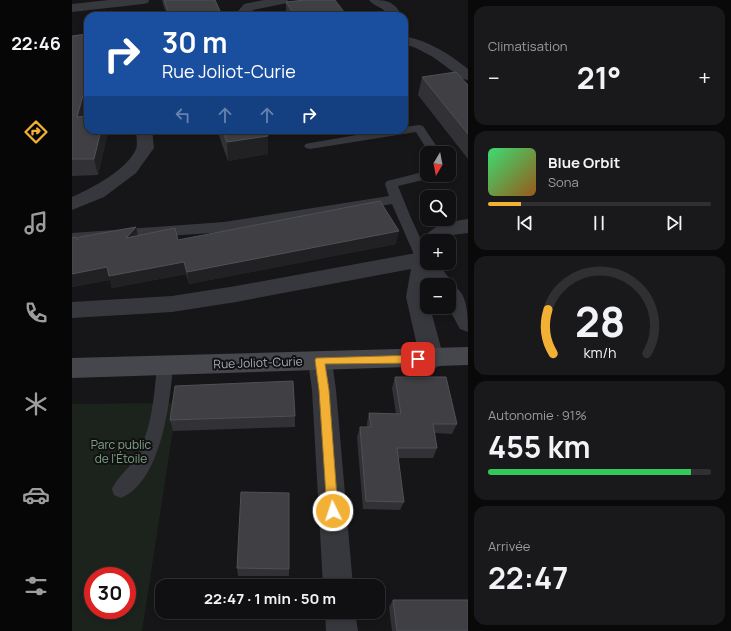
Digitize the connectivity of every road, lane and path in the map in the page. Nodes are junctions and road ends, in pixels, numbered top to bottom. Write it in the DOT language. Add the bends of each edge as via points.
graph roads {
  1 [pos="143,0"];
  2 [pos="282,0"];
  3 [pos="375,0"];
  4 [pos="128,1"];
  5 [pos="72,8"];
  6 [pos="244,12"];
  7 [pos="393,12"];
  8 [pos="408,40"];
  9 [pos="468,76"];
  10 [pos="408,130"];
  11 [pos="144,134"];
  12 [pos="383,134"];
  13 [pos="310,146"];
  14 [pos="431,146"];
  15 [pos="420,177"];
  16 [pos="397,199"];
  17 [pos="72,204"];
  18 [pos="468,226"];
  19 [pos="439,234"];
  20 [pos="72,238"];
  21 [pos="420,238"];
  22 [pos="420,252"];
  23 [pos="423,270"];
  24 [pos="456,302"];
  25 [pos="72,310"];
  26 [pos="468,323"];
  27 [pos="468,356"];
  28 [pos="432,359"];
  29 [pos="320,360"];
  30 [pos="165,366"];
  31 [pos="72,368"];
  32 [pos="121,489"];
  33 [pos="338,579"];
  34 [pos="341,619"];
  35 [pos="342,631"];
  1 -- 4 [label="street"];
  2 -- 6 [label="street" via="248,7"];
  3 -- 7 [label="street"];
  4 -- 5 [label="street"];
  8 -- 9 [label="street" via="415,41 448,60"];
  10 -- 14 [label="lane" via="420,128"];
  11 -- 17 [label="street" via="145,148 130,169 97,193"];
  12 -- 13 [label="lane"];
  15 -- 16 [label="lane" via="391,184"];
  16 -- 20 [label="lane" via="224,227"];
  16 -- 21 [label="lane"];
  18 -- 19 [label="street" via="445,230"];
  22 -- 25 [label="street" via="236,294 172,304"];
  23 -- 28 [label="street" via="417,298"];
  24 -- 26 [label="street"];
  27 -- 28 [label="main road, Rue Joliot-Curie"];
  28 -- 29 [label="main road, Rue Joliot-Curie"];
  29 -- 30 [label="main road, Rue Joliot-Curie"];
  29 -- 33 [label="street"];
  30 -- 31 [label="main road, Rue Joliot-Curie"];
  30 -- 32 [label="lane" via="158,422 148,453 130,481"];
  34 -- 35 [label="street"];
}
